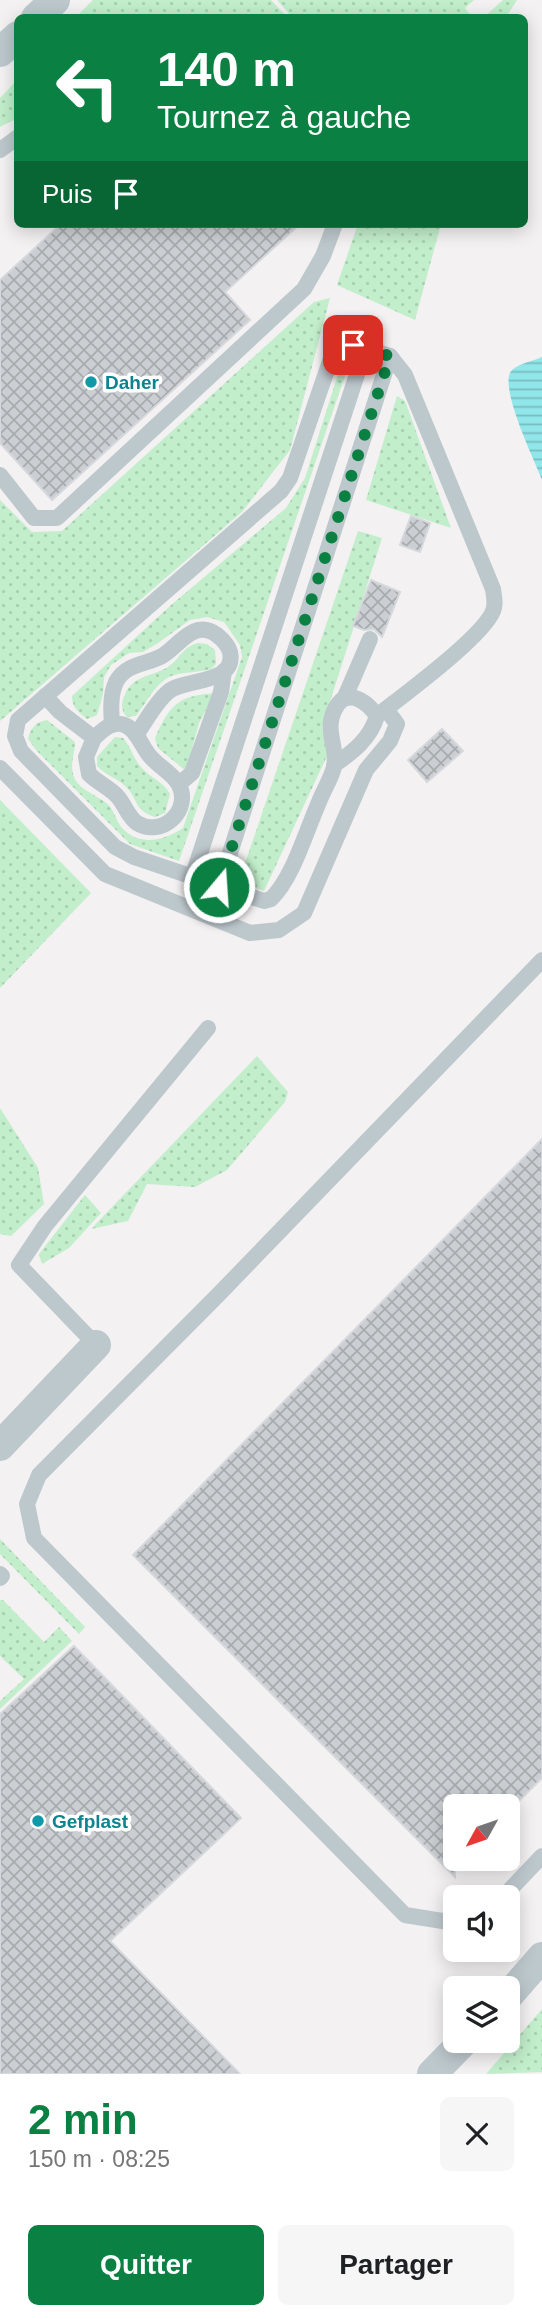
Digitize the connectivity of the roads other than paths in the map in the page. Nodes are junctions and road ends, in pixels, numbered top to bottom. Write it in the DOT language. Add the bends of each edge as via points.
graph roads {
  1 [pos="55,0"];
  2 [pos="40,14"];
  3 [pos="14,40"];
  4 [pos="0,52"];
  5 [pos="334,228"];
  6 [pos="366,347"];
  7 [pos="390,356"];
  8 [pos="0,475"];
  9 [pos="370,639"];
  10 [pos="224,671"];
  11 [pos="45,696"];
  12 [pos="345,698"];
  13 [pos="381,713"];
  14 [pos="112,725"];
  15 [pos="136,735"];
  16 [pos="94,738"];
  17 [pos="334,765"];
  18 [pos="0,768"];
  19 [pos="179,784"];
  20 [pos="192,878"];
  21 [pos="219,887"];
  22 [pos="542,960"];
  23 [pos="208,1028"];
  24 [pos="96,1345"];
  25 [pos="0,1446"];
  26 [pos="542,1856"];
  27 [pos="514,1885"];
  28 [pos="443,1921"];
  29 [pos="542,1957"];
  30 [pos="520,1982"];
  31 [pos="452,2053"];
  32 [pos="432,2074"];
  1 -- 2 [label="street"];
  3 -- 4 [label="street"];
  5 -- 8 [label="lane" via="304,289 57,518 34,519"];
  6 -- 7 [label="lane"];
  6 -- 11 [label="lane" via="345,346 330,361 290,478 281,491"];
  6 -- 20 [label="lane"];
  7 -- 13 [label="lane" via="405,375 494,589 495,601 481,631"];
  7 -- 21 [label="lane"];
  9 -- 12 [label="lane"];
  10 -- 14 [label="lane" via="230,659 227,645 211,631 193,632 160,657 122,674 113,692"];
  10 -- 15 [label="lane" via="209,680 176,686 160,700"];
  10 -- 19 [label="lane" via="192,774"];
  11 -- 16 [label="lane"];
  11 -- 20 [label="lane" via="18,720 15,736 21,751 115,847"];
  12 -- 13 [label="lane" via="354,697"];
  12 -- 17 [label="lane" via="334,713 329,732"];
  13 -- 17 [label="lane" via="356,750"];
  13 -- 18 [label="lane" via="397,724 390,741 366,770 304,912 279,930 250,933 105,874"];
  14 -- 15 [label="lane" via="126,725"];
  14 -- 16 [label="lane"];
  15 -- 19 [label="lane"];
  16 -- 19 [label="lane" via="86,757 89,774 117,795 140,824 161,826 173,820 182,797"];
  17 -- 21 [label="lane" via="278,893 264,901"];
  20 -- 21 [label="lane"];
  22 -- 28 [label="lane" via="39,1475 27,1504 34,1538 405,1915"];
  23 -- 24 [label="lane" via="45,1226 19,1265"];
  24 -- 25 [label="street"];
  26 -- 27 [label="lane"];
  29 -- 30 [label="street"];
  31 -- 32 [label="street"];
}
